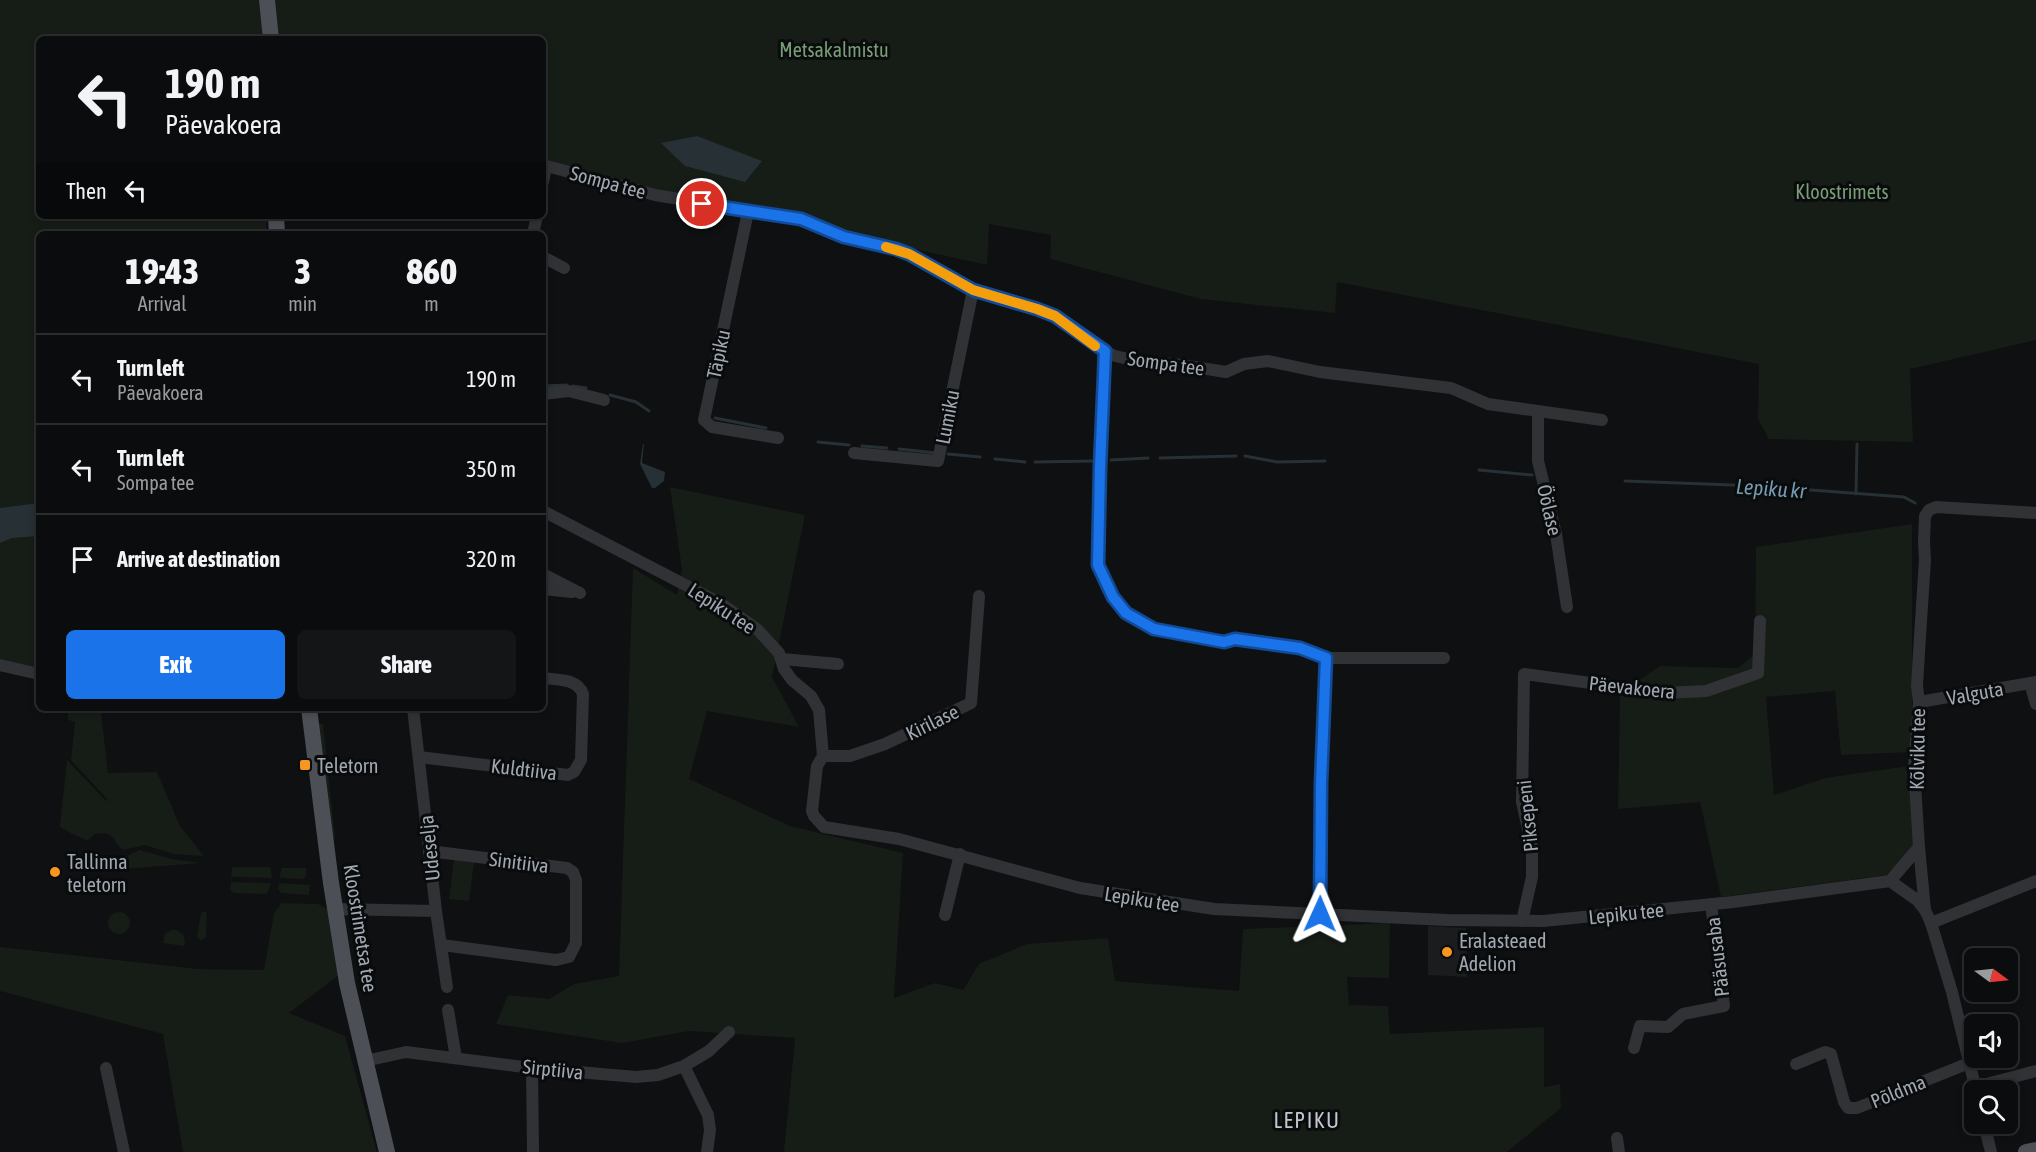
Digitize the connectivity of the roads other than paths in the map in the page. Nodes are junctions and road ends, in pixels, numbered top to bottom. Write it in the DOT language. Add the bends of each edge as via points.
graph roads {
  1 [pos="267,0"];
  2 [pos="271,36"];
  3 [pos="546,165"];
  4 [pos="748,212"];
  5 [pos="546,259"];
  6 [pos="564,268"];
  7 [pos="973,290"];
  8 [pos="1105,351"];
  9 [pos="546,394"];
  10 [pos="604,400"];
  11 [pos="1538,412"];
  12 [pos="1602,420"];
  13 [pos="778,438"];
  14 [pos="854,453"];
  15 [pos="546,513"];
  16 [pos="2036,513"];
  17 [pos="546,575"];
  18 [pos="546,589"];
  19 [pos="979,596"];
  20 [pos="1567,607"];
  21 [pos="1760,621"];
  22 [pos="1326,658"];
  23 [pos="1443,658"];
  24 [pos="782,659"];
  25 [pos="838,664"];
  26 [pos="0,665"];
  27 [pos="36,673"];
  28 [pos="1524,674"];
  29 [pos="546,678"];
  30 [pos="2033,683"];
  31 [pos="1919,702"];
  32 [pos="2036,704"];
  33 [pos="309,711"];
  34 [pos="413,711"];
  35 [pos="823,756"];
  36 [pos="419,757"];
  37 [pos="1919,847"];
  38 [pos="429,851"];
  39 [pos="960,854"];
  40 [pos="1890,880"];
  41 [pos="2036,880"];
  42 [pos="1711,904"];
  43 [pos="335,909"];
  44 [pos="1925,910"];
  45 [pos="436,911"];
  46 [pos="1320,914"];
  47 [pos="945,915"];
  48 [pos="1522,921"];
  49 [pos="1931,923"];
  50 [pos="442,945"];
  51 [pos="447,987"];
  52 [pos="448,1010"];
  53 [pos="729,1032"];
  54 [pos="1964,1042"];
  55 [pos="1634,1048"];
  56 [pos="456,1058"];
  57 [pos="365,1061"];
  58 [pos="1796,1064"];
  59 [pos="1964,1065"];
  60 [pos="684,1066"];
  61 [pos="106,1068"];
  62 [pos="532,1068"];
  63 [pos="2036,1071"];
  64 [pos="2006,1080"];
  65 [pos="1986,1134"];
  66 [pos="1617,1138"];
  67 [pos="2036,1150"];
  68 [pos="124,1152"];
  69 [pos="387,1152"];
  70 [pos="532,1152"];
  71 [pos="707,1152"];
  72 [pos="1619,1152"];
  73 [pos="1991,1152"];
  74 [pos="2026,1152"];
  1 -- 2 [label="main road"];
  3 -- 4 [label="street, Sompa tee" via="655,195"];
  4 -- 7 [label="street, Sompa tee" via="801,219 844,237 896,249"];
  4 -- 13 [label="street, Täpiku" via="704,420 711,427"];
  5 -- 6 [label="street"];
  7 -- 8 [label="street, Sompa tee" via="1055,316"];
  7 -- 14 [label="street, Lumiku" via="938,461"];
  8 -- 11 [label="street, Sompa tee" via="1133,360 1226,372 1244,364 1268,361 1320,372 1451,388 1488,404"];
  8 -- 22 [label="street" via="1098,565 1113,597 1126,613 1154,629 1224,642 1235,639 1300,648"];
  9 -- 10 [label="street" via="570,392"];
  11 -- 12 [label="street, Sompa tee"];
  11 -- 20 [label="street, Öölase" via="1538,461 1556,534"];
  15 -- 24 [label="street, Lepiku tee" via="720,603 758,630"];
  16 -- 31 [label="street, Kõlviku tee" via="1936,507 1925,516"];
  17 -- 18 [label="street" via="580,592"];
  19 -- 35 [label="street, Kirilase" via="971,703 885,744 850,756"];
  21 -- 28 [label="street, Päevakoera" via="1758,673 1706,691 1664,693"];
  22 -- 23 [label="street"];
  22 -- 46 [label="street"];
  24 -- 25 [label="street"];
  24 -- 35 [label="street, Lepiku tee" via="784,669 811,696 819,710"];
  26 -- 27 [label="street"];
  28 -- 48 [label="street, Piksepeni" via="1522,802 1532,848 1532,877"];
  29 -- 36 [label="street, Kuldtiiva" via="574,683 583,694 581,760 574,772"];
  30 -- 31 [label="street, Valguta"];
  30 -- 32 [label="street, Valguta"];
  31 -- 37 [label="street, Kõlviku tee" via="1914,768"];
  33 -- 43 [label="main road, Kloostrimetsa tee"];
  34 -- 36 [label="street, Udeselja"];
  35 -- 39 [label="street, Lepiku tee" via="817,766 812,811 824,826"];
  36 -- 38 [label="street, Udeselja"];
  37 -- 40 [label="street"];
  37 -- 44 [label="street, Kõlviku tee"];
  38 -- 45 [label="street, Udeselja"];
  38 -- 50 [label="street, Sinitiiva" via="567,868 576,880 576,943 569,957 556,960"];
  39 -- 46 [label="street, Lepiku tee" via="1057,883 1139,899 1214,909"];
  39 -- 47 [label="street"];
  40 -- 42 [label="street, Lepiku tee"];
  40 -- 44 [label="street"];
  41 -- 49 [label="street"];
  42 -- 48 [label="street, Lepiku tee"];
  42 -- 55 [label="street, Pääsusaba" via="1724,1006 1683,1014 1668,1027 1640,1026"];
  43 -- 45 [label="street"];
  43 -- 57 [label="main road, Kloostrimetsa tee"];
  44 -- 49 [label="street, Kõlviku tee"];
  45 -- 50 [label="street, Udeselja"];
  46 -- 48 [label="street, Lepiku tee"];
  49 -- 54 [label="street, Kõlviku tee"];
  50 -- 51 [label="street, Udeselja"];
  52 -- 56 [label="street"];
  53 -- 60 [label="street, Sirptiiva" via="709,1051"];
  56 -- 57 [label="street, Sirptiiva" via="406,1052"];
  56 -- 62 [label="street, Sirptiiva"];
  57 -- 69 [label="main road, Kloostrimetsa tee"];
  58 -- 59 [label="street, Põldma" via="1825,1052 1831,1054 1848,1108 1857,1108"];
  60 -- 62 [label="street, Sirptiiva" via="636,1077"];
  60 -- 71 [label="street" via="708,1115"];
  61 -- 68 [label="street"];
  62 -- 70 [label="street"];
  63 -- 64 [label="street"];
  65 -- 73 [label="street"];
  66 -- 72 [label="street"];
  67 -- 74 [label="main road"];
}
